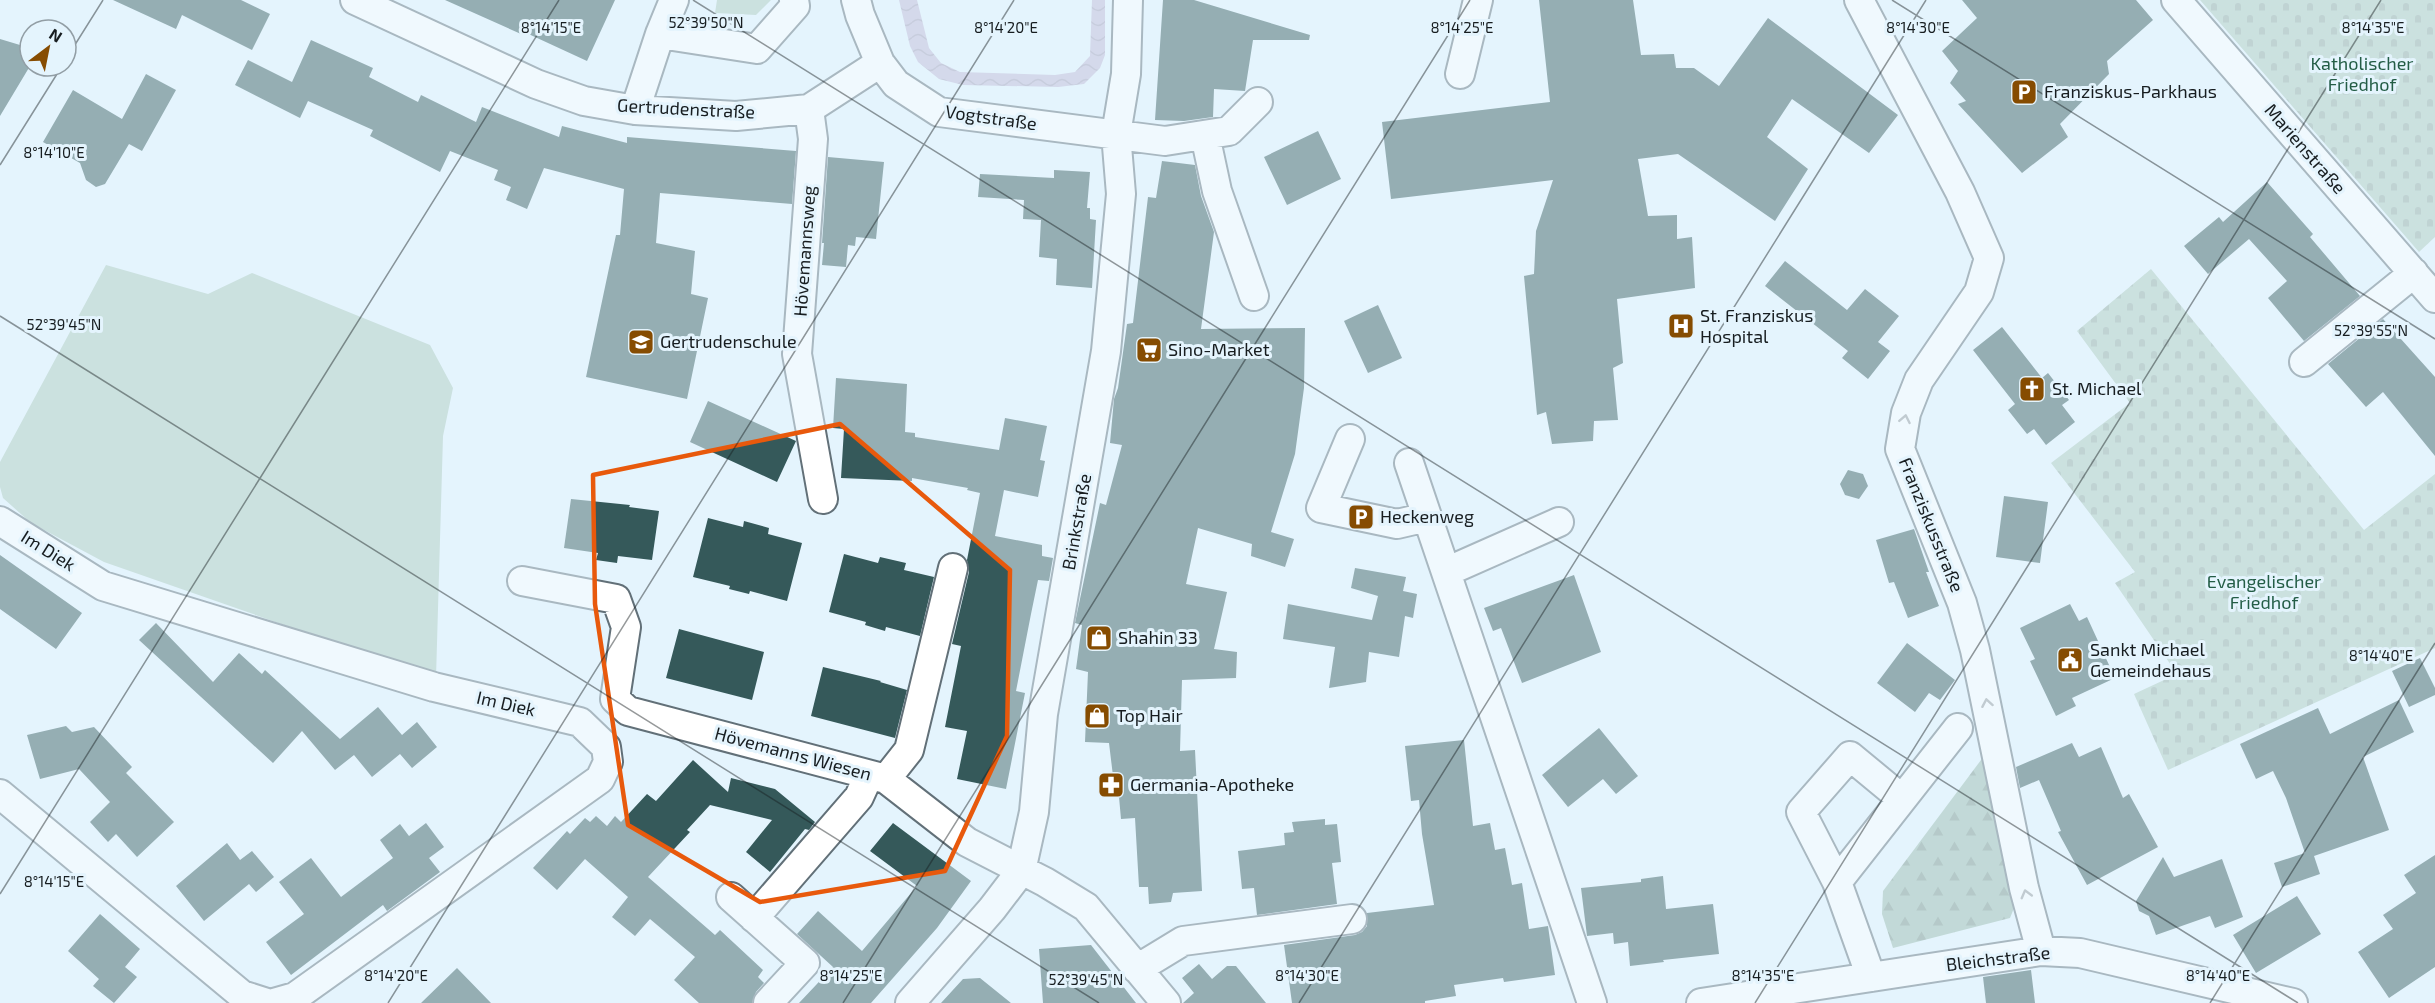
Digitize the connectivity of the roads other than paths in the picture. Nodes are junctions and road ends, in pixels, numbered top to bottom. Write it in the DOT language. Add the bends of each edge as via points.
graph roads {
  1 [pos="355,0"];
  2 [pos="674,0"];
  3 [pos="794,0"];
  4 [pos="856,0"];
  5 [pos="1128,0"];
  6 [pos="1478,0"];
  7 [pos="1859,0"];
  8 [pos="2176,0"];
  9 [pos="660,34"];
  10 [pos="880,63"];
  11 [pos="1460,74"];
  12 [pos="1258,102"];
  13 [pos="809,109"];
  14 [pos="634,110"];
  15 [pos="1116,134"];
  16 [pos="1205,135"];
  17 [pos="2414,273"];
  18 [pos="1254,296"];
  19 [pos="2435,298"];
  20 [pos="2304,362"];
  21 [pos="1350,440"];
  22 [pos="1409,463"];
  23 [pos="823,499"];
  24 [pos="1427,517"];
  25 [pos="0,521"];
  26 [pos="1559,522"];
  27 [pos="953,568"];
  28 [pos="1446,572"];
  29 [pos="522,581"];
  30 [pos="621,705"];
  31 [pos="1958,728"];
  32 [pos="606,747"];
  33 [pos="878,777"];
  34 [pos="0,794"];
  35 [pos="1902,800"];
  36 [pos="1021,871"];
  37 [pos="1837,882"];
  38 [pos="731,897"];
  39 [pos="754,918"];
  40 [pos="1352,919"];
  41 [pos="2041,951"];
  42 [pos="1137,969"];
  43 [pos="1871,977"];
  44 [pos="267,1003"];
  45 [pos="274,1003"];
  46 [pos="768,1003"];
  47 [pos="910,1003"];
  48 [pos="1166,1003"];
  49 [pos="1592,1003"];
  50 [pos="1701,1003"];
  51 [pos="2292,1003"];
  1 -- 14 [label="street, Gertrudenstraße" via="536,84 584,101"];
  2 -- 9 [label="street"];
  3 -- 9 [label="street" via="795,6 757,49"];
  4 -- 10 [label="street, Vogtstraße"];
  5 -- 15 [label="street, Brinkstraße" via="1126,74"];
  6 -- 11 [label="street"];
  41 -- 7 [label="street, Franziskusstraße, one-way" via="1962,603 1900,448 1906,412 1919,380 1979,292 1989,258 1960,192"];
  8 -- 17 [label="street, Marienstraße"];
  9 -- 14 [label="street"];
  10 -- 13 [label="street, Gertrudenstraße"];
  10 -- 15 [label="street, Vogtstraße" via="896,84 939,111"];
  12 -- 16 [label="street, Vogtstraße" via="1229,131"];
  13 -- 14 [label="street, Gertrudenstraße" via="736,116"];
  13 -- 23 [label="street, Hövemannsweg" via="813,140 797,354"];
  15 -- 16 [label="street, Vogtstraße" via="1165,141"];
  15 -- 36 [label="street, Brinkstraße" via="1121,194 1106,351 1043,714 1034,812"];
  16 -- 18 [label="street" via="1216,191"];
  17 -- 19 [label="street, Marienstraße"];
  17 -- 20 [label="street"];
  21 -- 24 [label="street" via="1321,508 1397,524"];
  22 -- 24 [label="street"];
  24 -- 28 [label="street"];
  25 -- 32 [label="street, Im Diek" via="103,586 434,687 580,722"];
  26 -- 28 [label="street"];
  27 -- 33 [label="street" via="909,750"];
  28 -- 49 [label="street"];
  29 -- 30 [label="street" via="615,598 626,627"];
  30 -- 32 [label="street"];
  30 -- 33 [label="street, Hövemanns Wiesen"];
  31 -- 35 [label="street"];
  32 -- 45 [label="street" via="608,762 600,779 295,997"];
  33 -- 36 [label="street, Hövemanns Wiesen" via="967,842"];
  33 -- 39 [label="street"];
  34 -- 44 [label="street" via="242,995"];
  35 -- 37 [label="street"];
  35 -- 37 [label="street" via="1850,756 1801,812"];
  36 -- 42 [label="street, Hövemanns Wiesen" via="1086,907"];
  36 -- 47 [label="street, Brinkstraße"];
  37 -- 43 [label="street"];
  38 -- 39 [label="street"];
  39 -- 46 [label="street" via="805,963"];
  40 -- 42 [label="street" via="1183,941"];
  41 -- 43 [label="street, Bleichstraße"];
  41 -- 51 [label="street, Bleichstraße" via="2080,953"];
  42 -- 48 [label="street, Hövemanns Wiesen"];
  43 -- 50 [label="street, Bleichstraße"];
}
